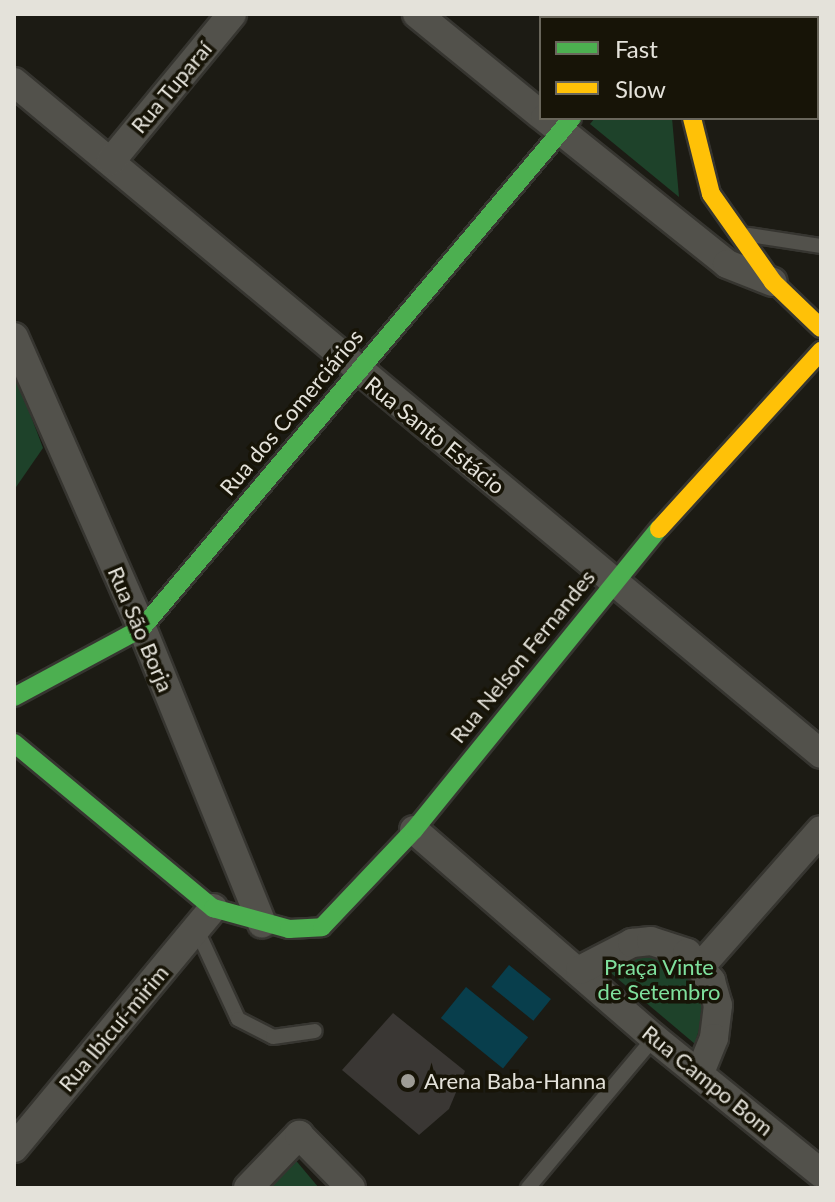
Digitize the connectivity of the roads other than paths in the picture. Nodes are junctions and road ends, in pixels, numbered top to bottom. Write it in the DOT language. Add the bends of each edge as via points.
graph roads {
  1 [pos="232,14"];
  2 [pos="417,14"];
  3 [pos="14,82"];
  4 [pos="539,108"];
  5 [pos="555,120"];
  6 [pos="692,120"];
  7 [pos="111,161"];
  8 [pos="737,234"];
  9 [pos="821,246"];
  10 [pos="773,282"];
  11 [pos="821,328"];
  12 [pos="14,337"];
  13 [pos="821,351"];
  14 [pos="356,371"];
  15 [pos="613,580"];
  16 [pos="142,628"];
  17 [pos="14,697"];
  18 [pos="14,743"];
  19 [pos="821,754"];
  20 [pos="414,830"];
  21 [pos="821,830"];
  22 [pos="227,919"];
  23 [pos="701,966"];
  24 [pos="580,970"];
  25 [pos="315,1031"];
  26 [pos="654,1038"];
  27 [pos="700,1072"];
  28 [pos="14,1148"];
  29 [pos="821,1173"];
  30 [pos="248,1188"];
  31 [pos="351,1188"];
  32 [pos="528,1188"];
  1 -- 7 [label="street, Rua Tuparaí"];
  2 -- 4 [label="street"];
  3 -- 7 [label="street, Rua Santo Estácio"];
  5 -- 10 [label="street" via="727,264"];
  5 -- 14 [label="street, Rua dos Comerciários"];
  6 -- 8 [label="street" via="711,194"];
  7 -- 14 [label="street, Rua Santo Estácio"];
  8 -- 9 [label="lane"];
  8 -- 10 [label="street"];
  10 -- 11 [label="street"];
  12 -- 16 [label="street, Rua São Borja"];
  13 -- 15 [label="street, Rua Nelson Fernandes"];
  14 -- 15 [label="street, Rua Santo Estácio"];
  14 -- 16 [label="street, Rua dos Comerciários"];
  15 -- 19 [label="street, Rua Santo Estácio"];
  15 -- 20 [label="street, Rua Nelson Fernandes"];
  16 -- 17 [label="street, Rua dos Comerciários"];
  16 -- 22 [label="street, Rua São Borja"];
  18 -- 22 [label="street"];
  20 -- 22 [label="street, Rua Nelson Fernandes" via="322,927 306,931"];
  20 -- 24 [label="street, Rua Campo Bom"];
  21 -- 23 [label="street"];
  22 -- 25 [label="lane" via="238,1019 273,1037"];
  22 -- 28 [label="street, Rua Ibicuí-mirim"];
  23 -- 24 [label="street" via="687,953 651,941 610,950"];
  23 -- 27 [label="street" via="715,993 718,1021"];
  24 -- 26 [label="street, Rua Campo Bom"];
  26 -- 27 [label="street, Rua Campo Bom"];
  26 -- 32 [label="lane"];
  27 -- 29 [label="street, Rua Campo Bom"];
  30 -- 31 [label="street" via="299,1135"];
}
